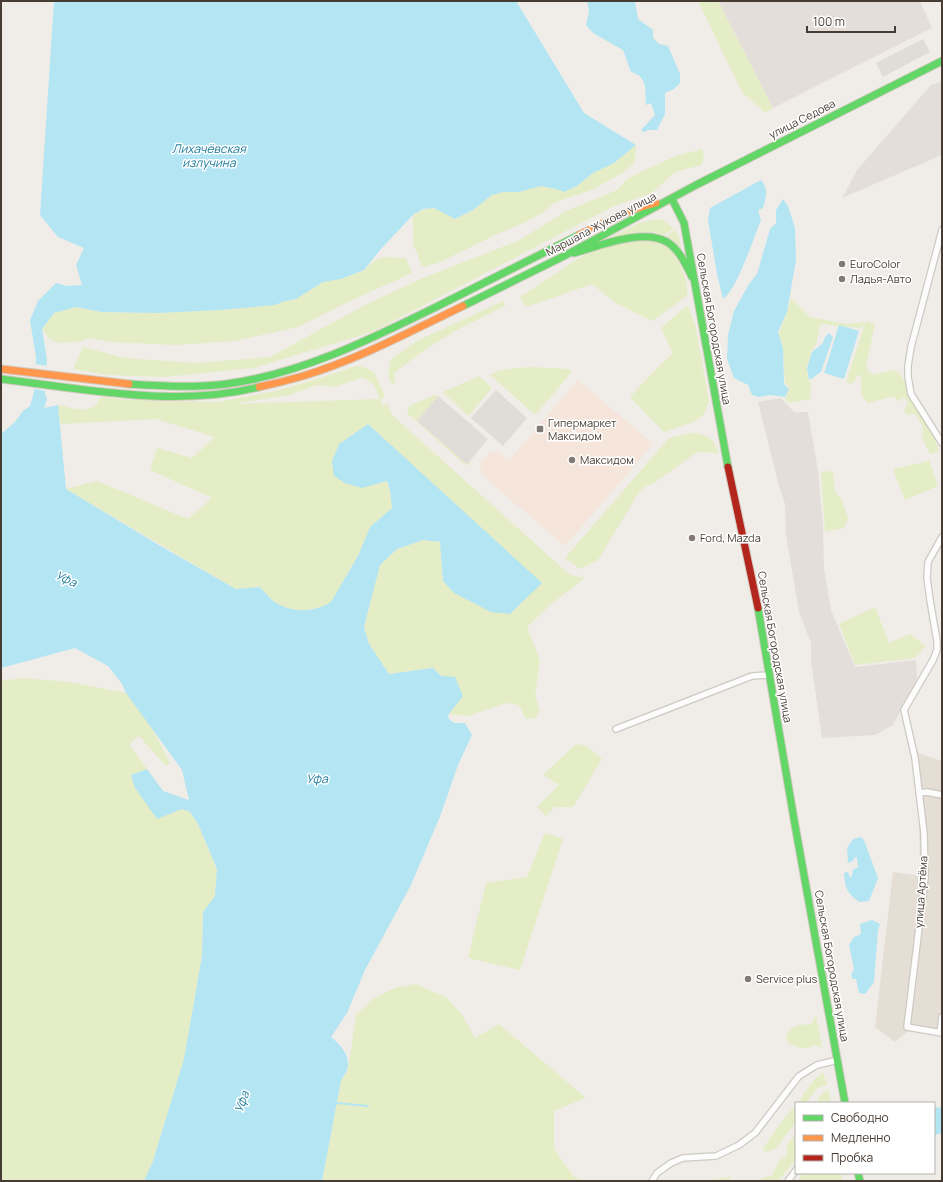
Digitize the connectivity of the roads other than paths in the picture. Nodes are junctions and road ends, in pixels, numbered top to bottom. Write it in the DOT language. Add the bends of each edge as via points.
graph roads {
  1 [pos="942,61"];
  2 [pos="672,199"];
  3 [pos="942,230"];
  4 [pos="566,255"];
  5 [pos="695,282"];
  6 [pos="1,369"];
  7 [pos="1,379"];
  8 [pos="942,443"];
  9 [pos="942,536"];
  10 [pos="770,675"];
  11 [pos="616,729"];
  12 [pos="919,793"];
  13 [pos="942,795"];
  14 [pos="942,1017"];
  15 [pos="941,1032"];
  16 [pos="838,1060"];
  17 [pos="845,1102"];
  18 [pos="795,1171"];
  19 [pos="652,1181"];
  20 [pos="788,1181"];
  1 -- 2 [label="main road, улица Седова"];
  2 -- 4 [label="main road, Маршала Жукова улица"];
  2 -- 5 [label="main road, Сельская Богородская улица" via="684,223"];
  2 -- 6 [label="main road, Маршала Жукова улица" via="620,215 347,350 316,362 253,380 218,385 151,386"];
  3 -- 8 [label="street" via="908,366 911,394"];
  4 -- 5 [label="main road" via="620,240 655,237 667,241 677,250"];
  4 -- 7 [label="main road, Маршала Жукова улица" via="350,360 256,388 216,395 157,396"];
  5 -- 10 [label="main road, Сельская Богородская улица" via="724,450"];
  9 -- 12 [label="street, улица Артёма" via="928,562 927,578 937,650 904,710 915,758"];
  10 -- 11 [label="street" via="752,676"];
  10 -- 16 [label="main road, Сельская Богородская улица"];
  12 -- 13 [label="street"];
  12 -- 15 [label="street, улица Артёма" via="924,833 925,878 907,1027"];
  14 -- 15 [label="street"];
  16 -- 17 [label="main road, Сельская Богородская улица"];
  16 -- 19 [label="street" via="817,1065 799,1076 755,1133 739,1145 716,1156 683,1158 657,1173"];
  18 -- 20 [label="street"];
}
